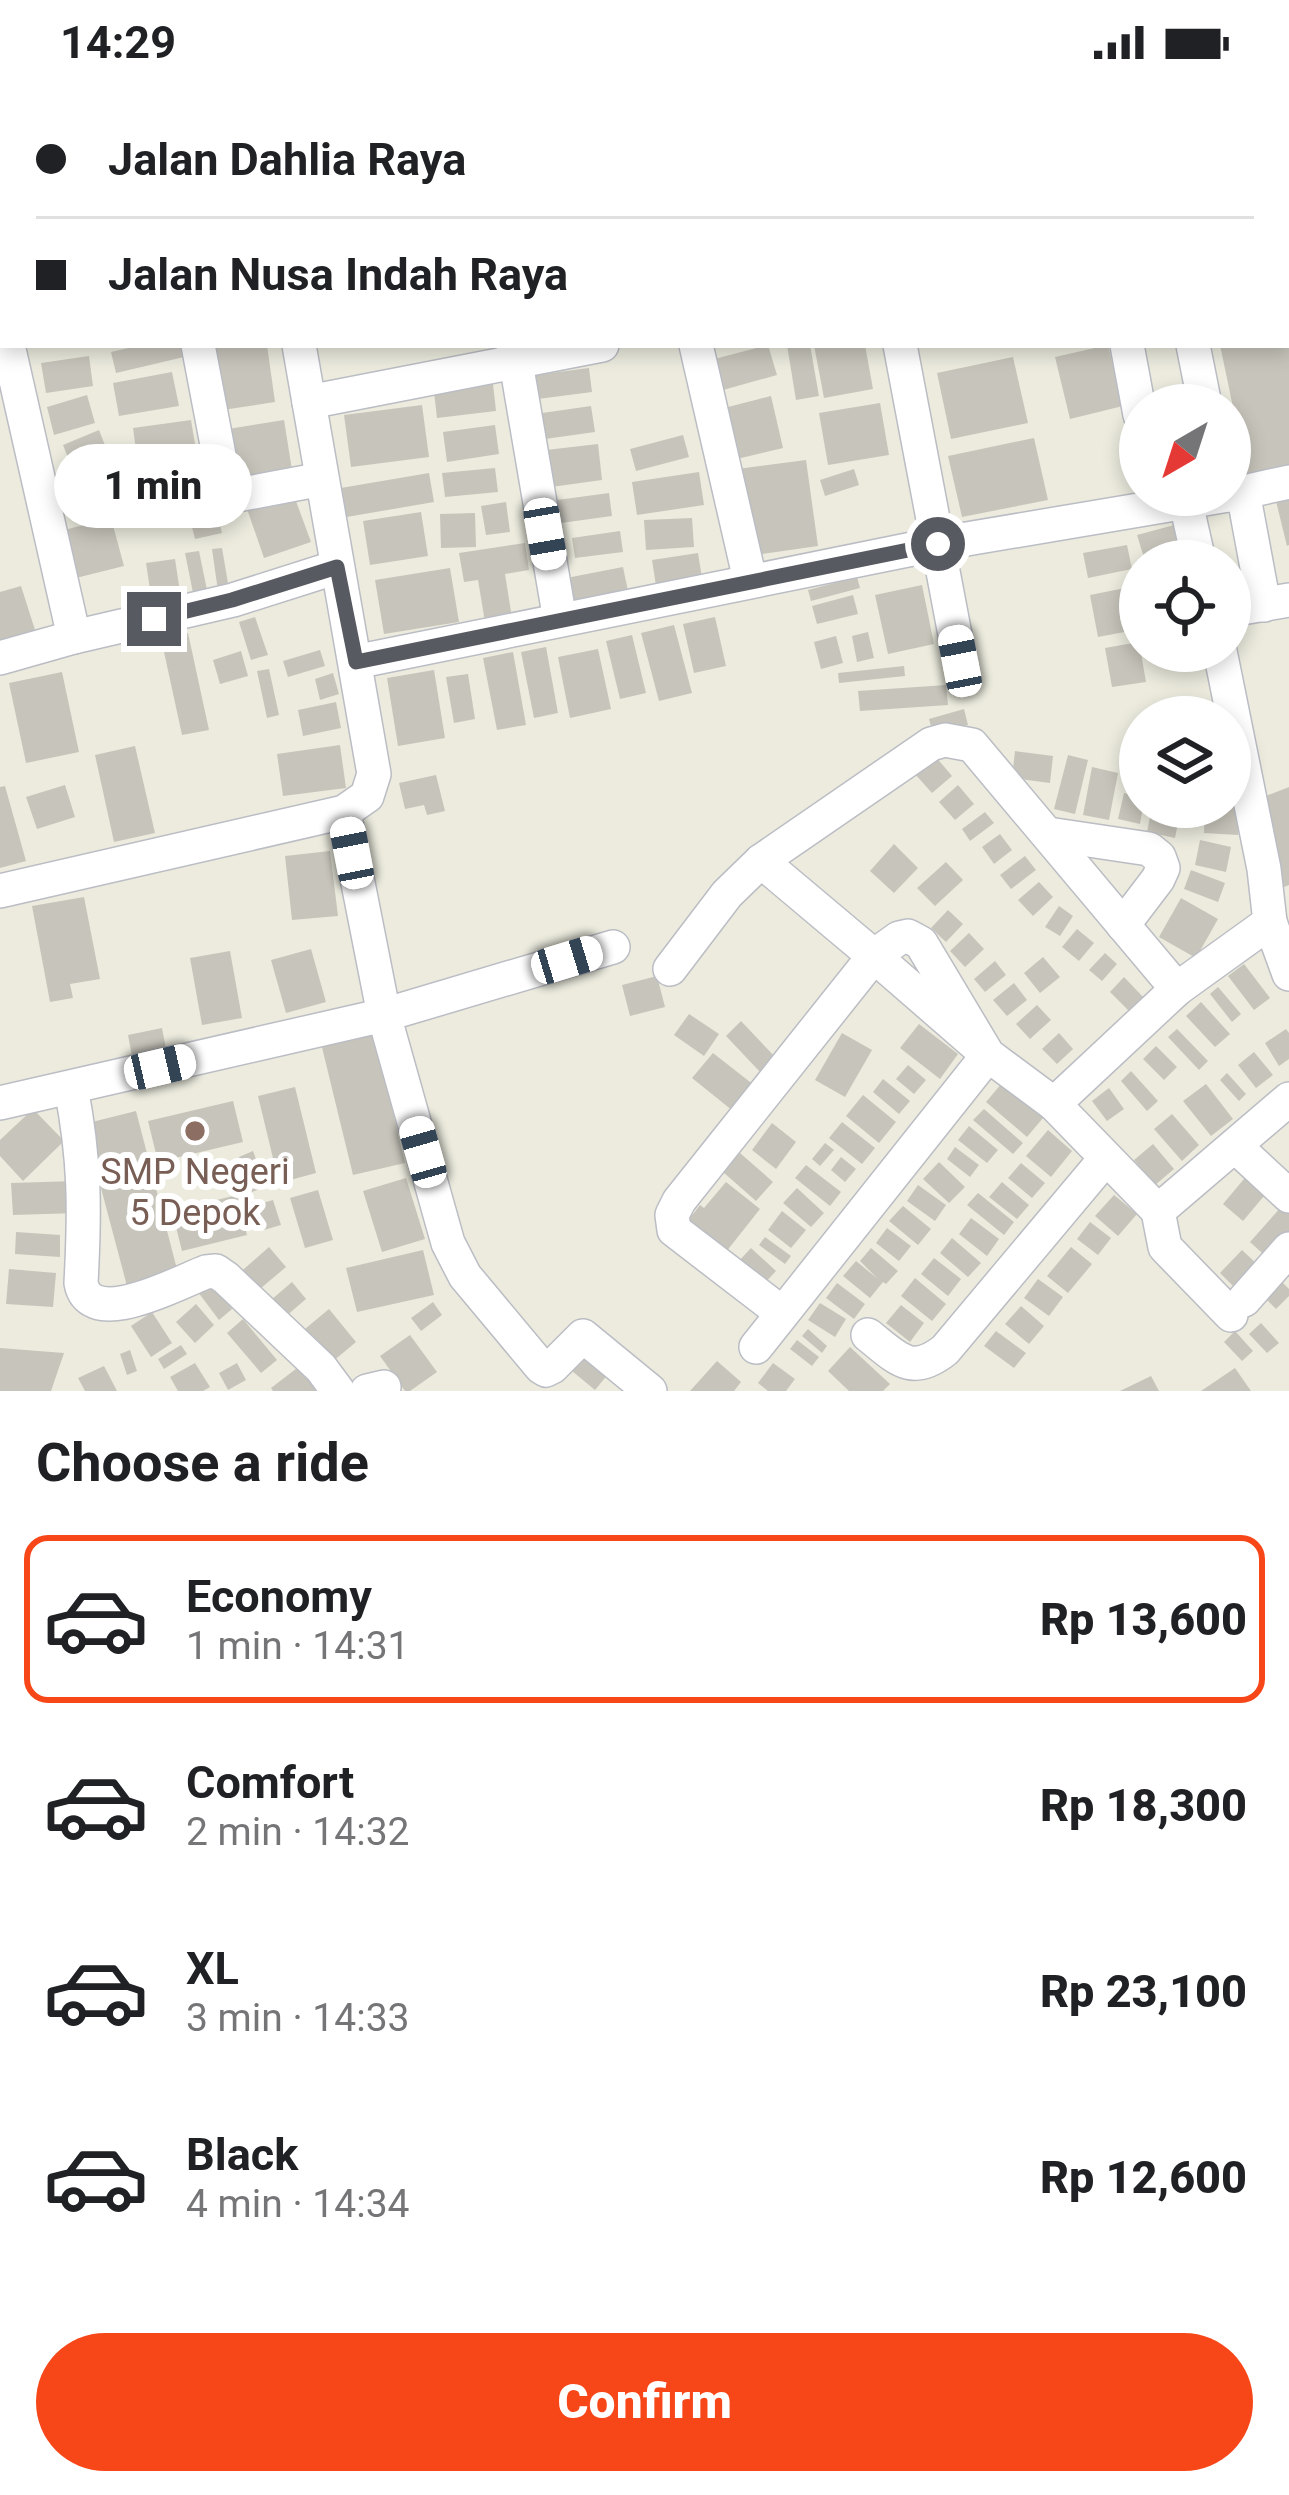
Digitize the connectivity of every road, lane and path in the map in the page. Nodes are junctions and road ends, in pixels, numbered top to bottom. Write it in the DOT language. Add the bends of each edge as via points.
graph roads {
  1 [pos="9,348"];
  2 [pos="199,348"];
  3 [pos="299,348"];
  4 [pos="569,348"];
  5 [pos="697,348"];
  6 [pos="901,348"];
  7 [pos="1128,348"];
  8 [pos="1194,348"];
  9 [pos="514,353"];
  10 [pos="1134,384"];
  11 [pos="1201,384"];
  12 [pos="309,402"];
  13 [pos="322,479"];
  14 [pos="1289,482"];
  15 [pos="1251,490"];
  16 [pos="1119,511"];
  17 [pos="1240,516"];
  18 [pos="938,544"];
  19 [pos="337,567"];
  20 [pos="750,580"];
  21 [pos="1277,602"];
  22 [pos="560,620"];
  23 [pos="74,637"];
  24 [pos="0,658"];
  25 [pos="960,661"];
  26 [pos="356,662"];
  27 [pos="1224,672"];
  28 [pos="344,812"];
  29 [pos="1048,834"];
  30 [pos="761,861"];
  31 [pos="0,891"];
  32 [pos="1270,922"];
  33 [pos="1123,925"];
  34 [pos="613,946"];
  35 [pos="874,956"];
  36 [pos="670,969"];
  37 [pos="1289,974"];
  38 [pos="1177,989"];
  39 [pos="384,1015"];
  40 [pos="988,1055"];
  41 [pos="70,1088"];
  42 [pos="1289,1099"];
  43 [pos="0,1103"];
  44 [pos="1054,1104"];
  45 [pos="1234,1146"];
  46 [pos="1106,1158"];
  47 [pos="1289,1196"];
  48 [pos="1158,1211"];
  49 [pos="1289,1249"];
  50 [pos="782,1313"];
  51 [pos="868,1335"];
  52 [pos="756,1346"];
  53 [pos="338,1391"];
  54 [pos="650,1391"];
  1 -- 23 [label="street"];
  2 -- 13 [label="street" via="226,497"];
  3 -- 12 [label="street"];
  4 -- 9 [label="street"];
  5 -- 20 [label="street"];
  6 -- 18 [label="street"];
  7 -- 10 [label="street"];
  8 -- 11 [label="street"];
  9 -- 12 [label="street"];
  9 -- 22 [label="street"];
  12 -- 13 [label="street"];
  13 -- 19 [label="street"];
  14 -- 15 [label="street"];
  16 -- 18 [label="street"];
  17 -- 21 [label="street"];
  18 -- 20 [label="street"];
  18 -- 25 [label="street"];
  19 -- 23 [label="street"];
  19 -- 26 [label="street"];
  20 -- 22 [label="street"];
  22 -- 26 [label="street"];
  23 -- 24 [label="street"];
  26 -- 28 [label="street" via="374,774 368,796"];
  27 -- 32 [label="street"];
  28 -- 31 [label="street"];
  28 -- 39 [label="street"];
  29 -- 30 [label="street" via="972,745 945,740"];
  29 -- 33 [label="street"];
  29 -- 33 [label="street" via="1159,856 1158,879"];
  30 -- 35 [label="street"];
  30 -- 36 [label="street"];
  32 -- 37 [label="street"];
  32 -- 38 [label="street"];
  33 -- 38 [label="street"];
  34 -- 39 [label="street"];
  35 -- 40 [label="street" via="899,938 921,943"];
  35 -- 50 [label="street" via="672,1215 674,1230"];
  38 -- 44 [label="street"];
  39 -- 41 [label="street"];
  39 -- 54 [label="street" via="464,1276 541,1367 552,1367 583,1336"];
  40 -- 44 [label="street"];
  40 -- 50 [label="street"];
  41 -- 43 [label="street"];
  41 -- 53 [label="street" via="84,1181 83,1294 103,1305 127,1303 216,1271"];
  42 -- 45 [label="street"];
  44 -- 46 [label="street"];
  45 -- 47 [label="street"];
  45 -- 48 [label="street"];
  46 -- 48 [label="street"];
  46 -- 51 [label="street" via="933,1359 910,1364"];
  48 -- 49 [label="street" via="1165,1247 1238,1308"];
  50 -- 52 [label="street"];
}
